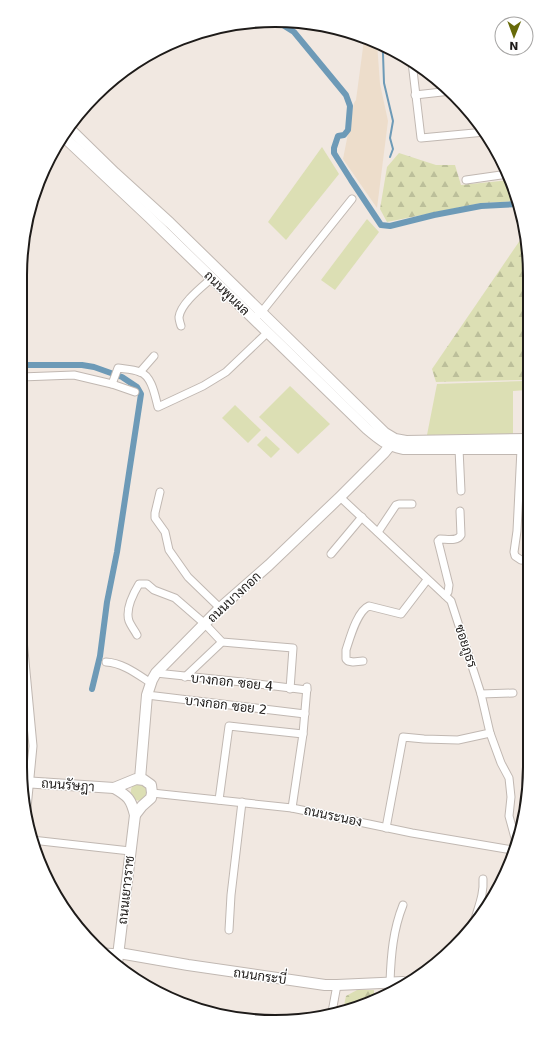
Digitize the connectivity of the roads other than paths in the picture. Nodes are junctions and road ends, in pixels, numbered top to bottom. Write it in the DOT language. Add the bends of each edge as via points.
graph roads {
  1 [pos="413,69"];
  2 [pos="442,92"];
  3 [pos="415,95"];
  4 [pos="73,132"];
  5 [pos="478,133"];
  6 [pos="67,140"];
  7 [pos="502,175"];
  8 [pos="466,180"];
  9 [pos="352,199"];
  10 [pos="212,278"];
  11 [pos="257,315"];
  12 [pos="181,326"];
  13 [pos="268,332"];
  14 [pos="154,356"];
  15 [pos="140,372"];
  16 [pos="27,377"];
  17 [pos="112,382"];
  18 [pos="135,392"];
  19 [pos="523,439"];
  20 [pos="393,443"];
  21 [pos="459,449"];
  22 [pos="523,449"];
  23 [pos="523,470"];
  24 [pos="461,491"];
  25 [pos="160,492"];
  26 [pos="340,497"];
  27 [pos="412,504"];
  28 [pos="460,511"];
  29 [pos="362,517"];
  30 [pos="378,532"];
  31 [pos="331,554"];
  32 [pos="521,560"];
  33 [pos="427,580"];
  34 [pos="445,596"];
  35 [pos="220,608"];
  36 [pos="205,624"];
  37 [pos="137,635"];
  38 [pos="222,642"];
  39 [pos="363,661"];
  40 [pos="106,662"];
  41 [pos="156,673"];
  42 [pos="185,677"];
  43 [pos="151,682"];
  44 [pos="27,686"];
  45 [pos="290,689"];
  46 [pos="513,693"];
  47 [pos="481,694"];
  48 [pos="147,695"];
  49 [pos="305,714"];
  50 [pos="490,733"];
  51 [pos="303,734"];
  52 [pos="28,775"];
  53 [pos="140,779"];
  54 [pos="28,783"];
  55 [pos="114,788"];
  56 [pos="152,793"];
  57 [pos="219,800"];
  58 [pos="242,802"];
  59 [pos="292,808"];
  60 [pos="135,815"];
  61 [pos="386,828"];
  62 [pos="514,834"];
  63 [pos="38,841"];
  64 [pos="509,849"];
  65 [pos="130,851"];
  66 [pos="483,879"];
  67 [pos="403,905"];
  68 [pos="479,908"];
  69 [pos="229,930"];
  70 [pos="110,952"];
  71 [pos="119,953"];
  72 [pos="118,959"];
  73 [pos="390,982"];
  74 [pos="399,982"];
  75 [pos="337,985"];
  76 [pos="333,1008"];
  1 -- 3 [label="street"];
  2 -- 3 [label="street"];
  3 -- 5 [label="street" via="420,138"];
  4 -- 11 [label="main road, ถนนพูนผล" via="170,223"];
  6 -- 10 [label="main road, ถนนพูนผล"];
  7 -- 8 [label="street"];
  9 -- 11 [label="street"];
  10 -- 11 [label="main road, ถนนพูนผล"];
  10 -- 12 [label="street" via="190,299 181,312"];
  11 -- 13 [label="main road, ถนนพูนผล"];
  11 -- 20 [label="main road, ถนนพูนผล"];
  13 -- 15 [label="street" via="226,372 158,407 151,384"];
  13 -- 20 [label="main road, ถนนพูนผล" via="367,429 380,440"];
  14 -- 15 [label="street"];
  15 -- 17 [label="street" via="118,368"];
  16 -- 17 [label="street" via="74,375"];
  17 -- 18 [label="street"];
  19 -- 20 [label="main road"];
  20 -- 21 [label="main road" via="403,449"];
  20 -- 26 [label="main road, ถนนบางกอก"];
  21 -- 22 [label="main road"];
  21 -- 24 [label="street"];
  23 -- 32 [label="street" via="514,552"];
  25 -- 35 [label="street" via="155,518 165,532 169,550 188,577"];
  26 -- 29 [label="street, ซอยภูธร"];
  26 -- 35 [label="main road, ถนนบางกอก"];
  27 -- 30 [label="street" via="396,505"];
  28 -- 34 [label="street" via="459,538 438,541 449,585"];
  29 -- 30 [label="street, ซอยภูธร"];
  29 -- 31 [label="street"];
  30 -- 33 [label="street, ซอยภูธร"];
  33 -- 34 [label="street, ซอยภูธร"];
  33 -- 39 [label="street" via="401,614 369,606 364,608 346,650 348,661"];
  34 -- 47 [label="street, ซอยภูธร" via="451,601"];
  35 -- 36 [label="main road, ถนนบางกอก"];
  36 -- 37 [label="street" via="175,598 144,583 139,584 136,589 127,613"];
  36 -- 38 [label="street"];
  36 -- 41 [label="main road, ถนนบางกอก"];
  38 -- 42 [label="street"];
  38 -- 45 [label="street" via="293,648"];
  40 -- 43 [label="street" via="126,667"];
  41 -- 42 [label="street, บางกอก ซอย 4"];
  41 -- 43 [label="main road, ถนนบางกอก"];
  42 -- 45 [label="street, บางกอก ซอย 4"];
  43 -- 48 [label="main road, ถนนบางกอก"];
  44 -- 52 [label="street" via="33,746"];
  45 -- 49 [label="street, บางกอก ซอย 4" via="307,689"];
  46 -- 47 [label="street"];
  47 -- 50 [label="street, ซอยภูธร"];
  48 -- 49 [label="street, บางกอก ซอย 2"];
  48 -- 53 [label="main road, ถนนบางกอก"];
  49 -- 51 [label="street"];
  50 -- 61 [label="street" via="458,740 403,736"];
  50 -- 62 [label="street, ซอยภูธร" via="509,778 509,816"];
  51 -- 57 [label="street" via="229,726"];
  51 -- 59 [label="street"];
  53 -- 55 [label="main road"];
  53 -- 56 [label="main road" via="148,782"];
  54 -- 55 [label="main road, ถนนรัษฎา"];
  55 -- 60 [label="main road" via="127,795"];
  56 -- 57 [label="street, ถนนระนอง"];
  56 -- 60 [label="main road" via="151,798"];
  57 -- 58 [label="street, ถนนระนอง"];
  58 -- 59 [label="street, ถนนระนอง"];
  58 -- 69 [label="street"];
  59 -- 61 [label="street, ถนนระนอง"];
  60 -- 65 [label="main road, ถนนเยาวราช"];
  61 -- 64 [label="street, ถนนระนอง"];
  63 -- 65 [label="street"];
  65 -- 71 [label="main road, ถนนเยาวราช"];
  66 -- 68 [label="street" via="484,889"];
  67 -- 73 [label="street" via="397,919 391,951"];
  70 -- 71 [label="street"];
  71 -- 72 [label="main road, ถนนเยาวราช"];
  71 -- 75 [label="main road, ถนนกระบี่"];
  73 -- 74 [label="main road, ถนนกระบี่"];
  73 -- 75 [label="main road, ถนนกระบี่"];
  75 -- 76 [label="street"];
}
